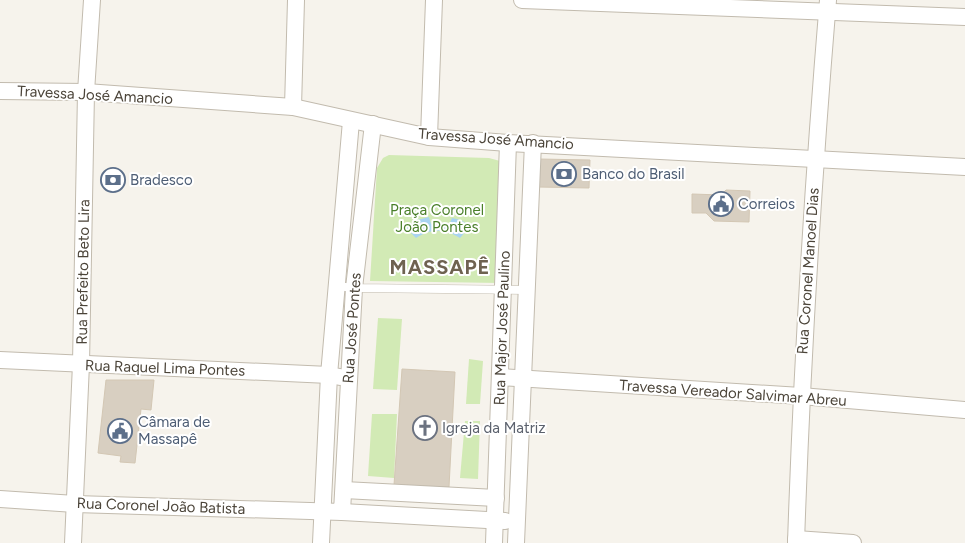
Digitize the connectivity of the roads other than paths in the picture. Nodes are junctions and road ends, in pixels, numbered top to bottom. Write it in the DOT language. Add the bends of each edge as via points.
graph roads {
  1 [pos="92,0"];
  2 [pos="296,0"];
  3 [pos="434,0"];
  4 [pos="522,0"];
  5 [pos="627,3"];
  6 [pos="827,6"];
  7 [pos="965,17"];
  8 [pos="0,91"];
  9 [pos="86,92"];
  10 [pos="293,107"];
  11 [pos="351,121"];
  12 [pos="373,124"];
  13 [pos="429,137"];
  14 [pos="508,143"];
  15 [pos="533,143"];
  16 [pos="815,160"];
  17 [pos="965,167"];
  18 [pos="337,286"];
  19 [pos="354,288"];
  20 [pos="504,290"];
  21 [pos="526,290"];
  22 [pos="0,360"];
  23 [pos="81,364"];
  24 [pos="330,375"];
  25 [pos="500,377"];
  26 [pos="348,378"];
  27 [pos="524,379"];
  28 [pos="801,396"];
  29 [pos="965,410"];
  30 [pos="497,465"];
  31 [pos="520,466"];
  32 [pos="344,490"];
  33 [pos="416,494"];
  34 [pos="496,498"];
  35 [pos="0,499"];
  36 [pos="75,504"];
  37 [pos="323,512"];
  38 [pos="342,512"];
  39 [pos="415,516"];
  40 [pos="495,520"];
  41 [pos="517,521"];
  42 [pos="796,541"];
  43 [pos="73,543"];
  44 [pos="321,543"];
  45 [pos="494,543"];
  46 [pos="516,543"];
  47 [pos="853,543"];
  1 -- 9 [label="street, Rua Prefeito Beto Lira"];
  2 -- 10 [label="street"];
  3 -- 13 [label="street"];
  4 -- 5 [label="street"];
  5 -- 6 [label="street"];
  6 -- 7 [label="street"];
  6 -- 16 [label="street, Rua Coronel Manoel Dias"];
  8 -- 9 [label="street, Travessa José Amancio"];
  9 -- 10 [label="street, Travessa José Amancio"];
  9 -- 23 [label="street, Rua Prefeito Beto Lira"];
  10 -- 11 [label="street, Travessa José Amancio"];
  11 -- 12 [label="street, Travessa José Amancio"];
  11 -- 18 [label="street, Rua José Pontes"];
  12 -- 13 [label="street, Travessa José Amancio"];
  12 -- 19 [label="street, Rua José Pontes"];
  13 -- 14 [label="street, Travessa José Amancio"];
  14 -- 15 [label="street, Travessa José Amancio"];
  14 -- 20 [label="street, Rua Major José Paulino"];
  15 -- 16 [label="street, Travessa José Amancio"];
  15 -- 21 [label="street, Rua Major José Paulino"];
  16 -- 17 [label="street, Travessa José Amancio"];
  16 -- 28 [label="street, Rua Coronel Manoel Dias"];
  18 -- 19 [label="lane"];
  18 -- 24 [label="street, Rua José Pontes"];
  19 -- 20 [label="lane"];
  19 -- 26 [label="street, Rua José Pontes"];
  20 -- 21 [label="lane"];
  20 -- 25 [label="street, Rua Major José Paulino"];
  21 -- 27 [label="street, Rua Major José Paulino"];
  22 -- 23 [label="street, Rua Raquel Lima Pontes"];
  23 -- 24 [label="street, Rua Raquel Lima Pontes"];
  23 -- 36 [label="street, Rua Prefeito Beto Lira"];
  24 -- 26 [label="street, Rua Raquel Lima Pontes"];
  24 -- 37 [label="street, Rua José Pontes"];
  25 -- 27 [label="street, Travessa Vereador Salvimar Abreu"];
  25 -- 30 [label="street, Rua Major José Paulino"];
  26 -- 32 [label="street, Rua José Pontes"];
  27 -- 28 [label="street, Travessa Vereador Salvimar Abreu"];
  27 -- 31 [label="street, Rua Major José Paulino"];
  28 -- 29 [label="street, Travessa Vereador Salvimar Abreu"];
  28 -- 42 [label="street, Rua Coronel Manoel Dias"];
  30 -- 31 [label="street"];
  30 -- 34 [label="street, Rua Major José Paulino"];
  31 -- 41 [label="street, Rua Major José Paulino"];
  32 -- 33 [label="street"];
  32 -- 38 [label="street, Rua José Pontes"];
  33 -- 34 [label="street"];
  33 -- 39 [label="street"];
  34 -- 40 [label="street, Rua Major José Paulino"];
  35 -- 36 [label="street, Rua Coronel João Batista"];
  36 -- 37 [label="street, Rua Coronel João Batista"];
  36 -- 43 [label="street, Rua Prefeito Beto Lira"];
  37 -- 38 [label="street"];
  37 -- 44 [label="street, Rua José Pontes"];
  38 -- 39 [label="street"];
  39 -- 40 [label="street"];
  40 -- 41 [label="street"];
  40 -- 45 [label="street, Rua Major José Paulino"];
  41 -- 46 [label="street, Rua Major José Paulino"];
  42 -- 47 [label="street"];
}
